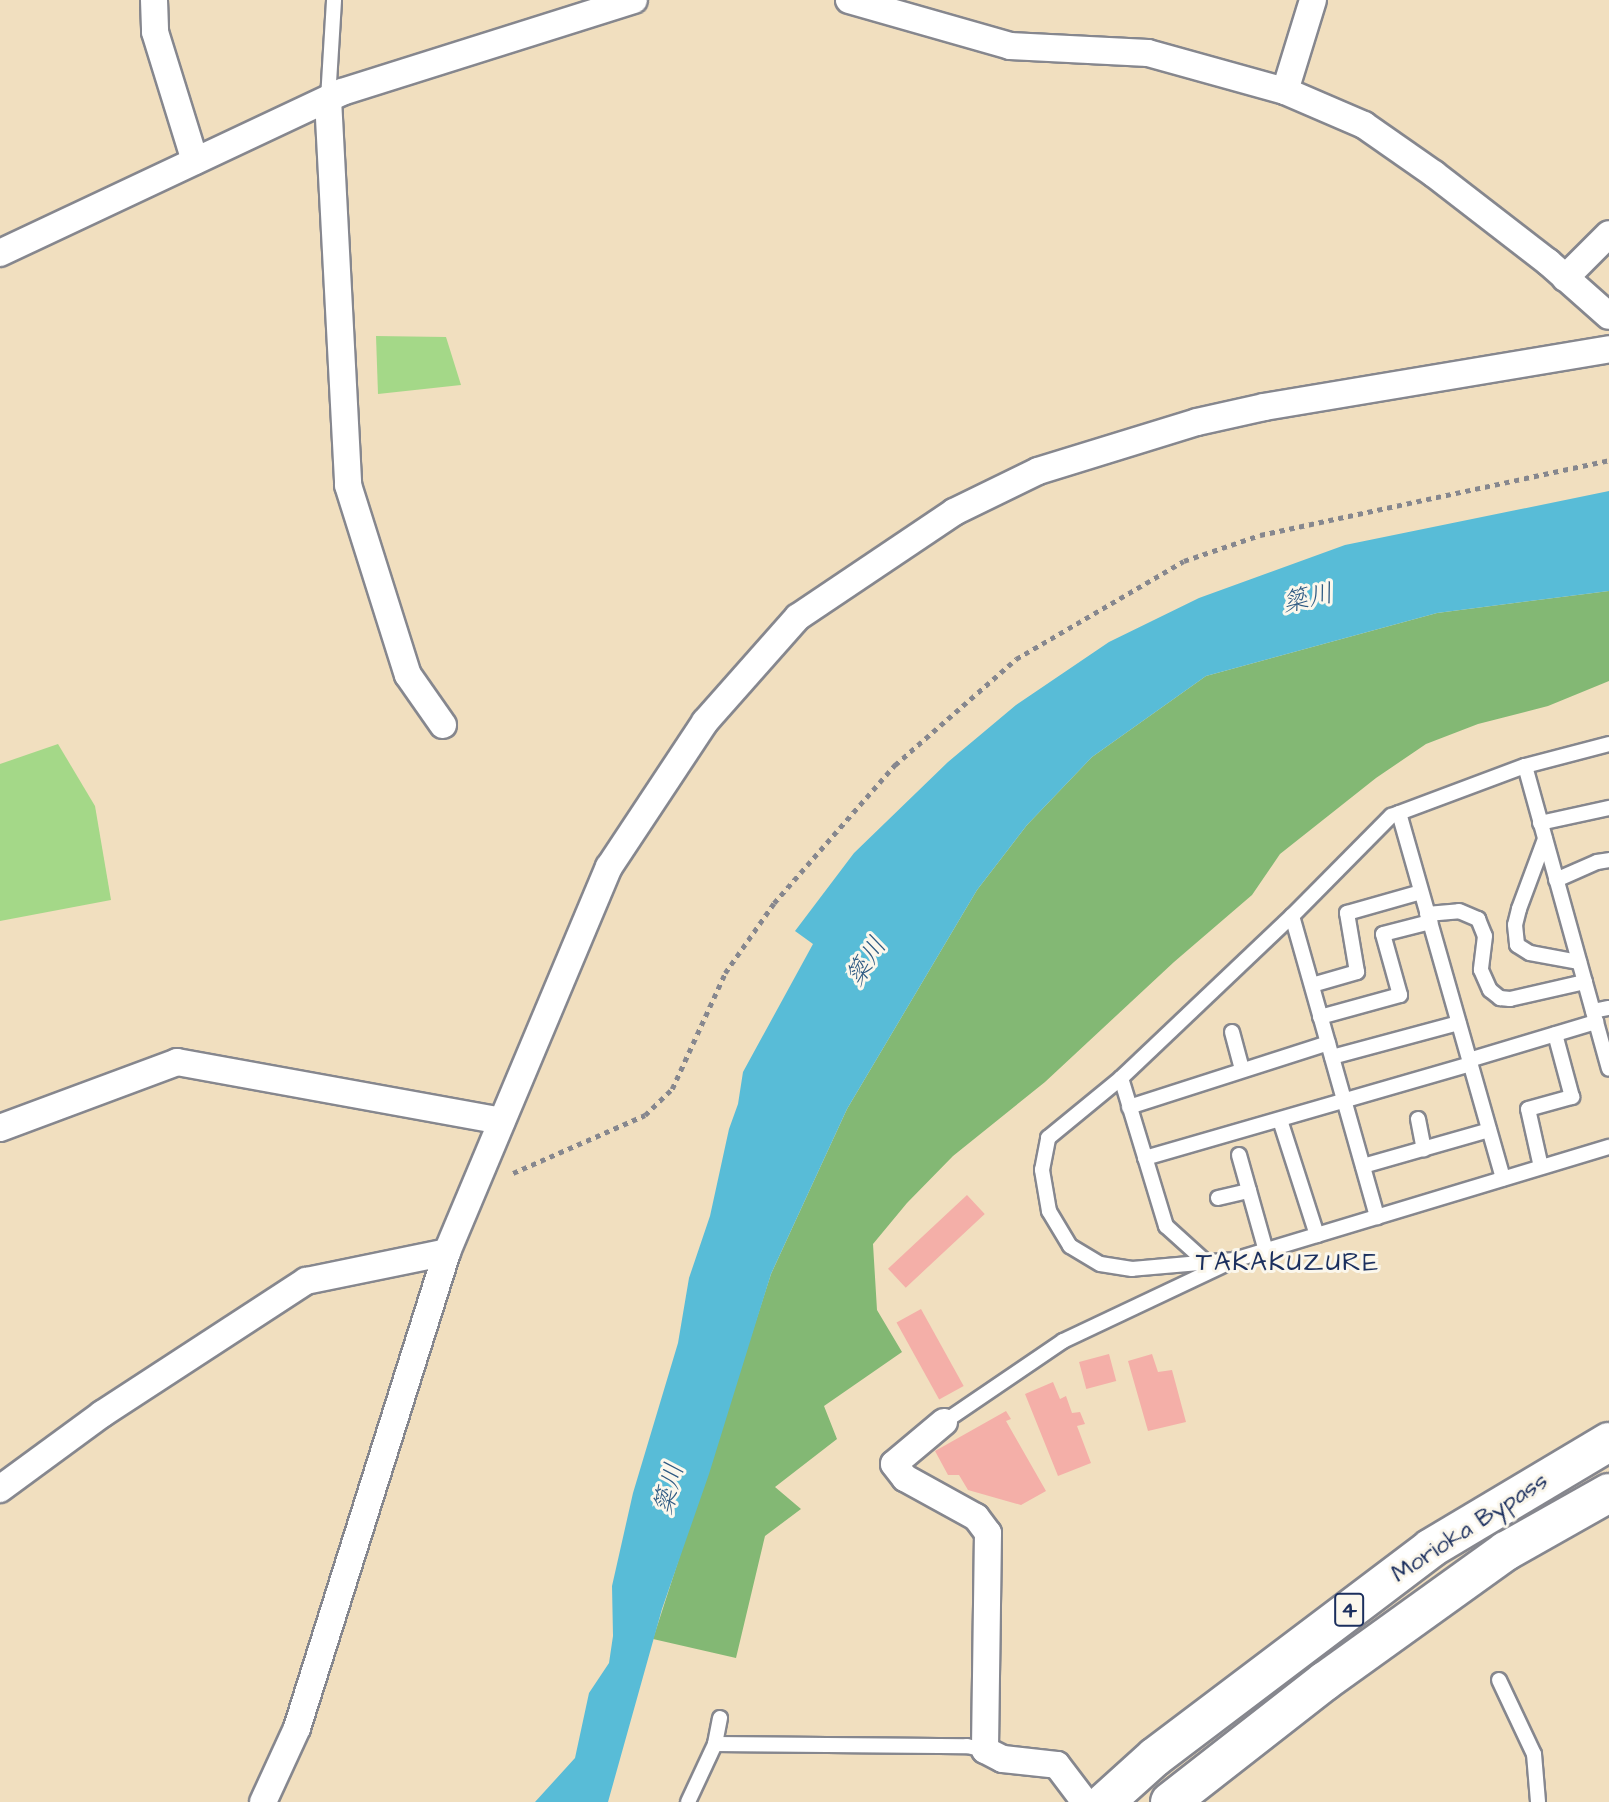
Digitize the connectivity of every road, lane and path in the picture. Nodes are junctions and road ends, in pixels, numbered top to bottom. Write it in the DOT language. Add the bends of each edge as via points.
graph roads {
  1 [pos="154,0"];
  2 [pos="334,0"];
  3 [pos="634,0"];
  4 [pos="849,0"];
  5 [pos="1313,0"];
  6 [pos="876,4"];
  7 [pos="1285,91"];
  8 [pos="328,99"];
  9 [pos="195,161"];
  10 [pos="1609,234"];
  11 [pos="0,253"];
  12 [pos="1565,278"];
  13 [pos="1609,316"];
  14 [pos="1609,349"];
  15 [pos="1609,460"];
  16 [pos="443,724"];
  17 [pos="1609,744"];
  18 [pos="1525,766"];
  19 [pos="1609,808"];
  20 [pos="1399,813"];
  21 [pos="1540,823"];
  22 [pos="1545,839"];
  23 [pos="1609,860"];
  24 [pos="1556,880"];
  25 [pos="1421,892"];
  26 [pos="1292,916"];
  27 [pos="1429,918"];
  28 [pos="1579,962"];
  29 [pos="1585,982"];
  30 [pos="1312,985"];
  31 [pos="1609,1008"];
  32 [pos="1594,1016"];
  33 [pos="1320,1017"];
  34 [pos="1459,1023"];
  35 [pos="1232,1032"];
  36 [pos="1555,1034"];
  37 [pos="1330,1050"];
  38 [pos="1470,1062"];
  39 [pos="1609,1069"];
  40 [pos="1242,1070"];
  41 [pos="1121,1078"];
  42 [pos="1345,1102"];
  43 [pos="1129,1107"];
  44 [pos="1418,1119"];
  45 [pos="1280,1120"];
  46 [pos="502,1121"];
  47 [pos="0,1128"];
  48 [pos="1489,1130"];
  49 [pos="1609,1147"];
  50 [pos="1424,1149"];
  51 [pos="1239,1155"];
  52 [pos="1145,1158"];
  53 [pos="1363,1166"];
  54 [pos="1541,1167"];
  55 [pos="1503,1178"];
  56 [pos="474,1189"];
  57 [pos="1249,1191"];
  58 [pos="1218,1198"];
  59 [pos="1377,1217"];
  60 [pos="1317,1236"];
  61 [pos="1266,1251"];
  62 [pos="447,1252"];
  63 [pos="1234,1260"];
  64 [pos="1207,1263"];
  65 [pos="944,1422"];
  66 [pos="1609,1442"];
  67 [pos="0,1489"];
  68 [pos="1609,1493"];
  69 [pos="1499,1680"];
  70 [pos="720,1718"];
  71 [pos="715,1744"];
  72 [pos="985,1750"];
  73 [pos="1180,1799"];
  74 [pos="263,1802"];
  75 [pos="688,1802"];
  76 [pos="1085,1802"];
  77 [pos="1105,1802"];
  78 [pos="1538,1802"];
  1 -- 9 [label="street" via="155,32"];
  2 -- 8 [label="lane"];
  3 -- 8 [label="street"];
  4 -- 6 [label="street"];
  5 -- 7 [label="street"];
  6 -- 7 [label="street" via="1010,46 1149,53"];
  7 -- 12 [label="street" via="1364,125"];
  8 -- 9 [label="street"];
  8 -- 16 [label="street" via="348,485 408,675"];
  9 -- 11 [label="street"];
  10 -- 12 [label="street"];
  12 -- 13 [label="street"];
  14 -- 46 [label="street" via="1264,407 1197,422 1038,471 954,512 798,617 705,722 609,867"];
  15 -- 56 [label="path" via="1247,540 1184,561 1016,659 895,765 774,903 725,973 672,1089 645,1115"];
  17 -- 18 [label="lane"];
  18 -- 20 [label="lane"];
  18 -- 21 [label="lane"];
  19 -- 21 [label="lane"];
  20 -- 25 [label="lane"];
  20 -- 26 [label="lane"];
  21 -- 22 [label="lane"];
  22 -- 24 [label="lane"];
  22 -- 28 [label="lane" via="1518,909 1517,945 1530,953"];
  23 -- 24 [label="lane"];
  24 -- 28 [label="lane"];
  25 -- 27 [label="lane"];
  25 -- 30 [label="lane" via="1348,912 1357,972"];
  26 -- 30 [label="lane"];
  26 -- 41 [label="lane"];
  27 -- 29 [label="lane" via="1459,911 1478,919 1485,936 1481,970 1490,990 1500,998"];
  27 -- 33 [label="lane" via="1383,934 1399,995"];
  27 -- 34 [label="lane"];
  28 -- 29 [label="lane"];
  29 -- 32 [label="lane"];
  30 -- 33 [label="lane"];
  31 -- 32 [label="lane"];
  32 -- 36 [label="lane"];
  32 -- 39 [label="lane"];
  33 -- 37 [label="lane"];
  34 -- 37 [label="lane"];
  34 -- 38 [label="lane"];
  35 -- 40 [label="lane"];
  36 -- 38 [label="lane"];
  36 -- 54 [label="lane" via="1572,1097 1528,1109"];
  37 -- 40 [label="lane"];
  37 -- 42 [label="lane"];
  38 -- 42 [label="lane"];
  38 -- 48 [label="lane"];
  40 -- 43 [label="lane"];
  41 -- 43 [label="lane"];
  41 -- 64 [label="lane" via="1048,1138 1042,1170 1049,1211 1070,1246 1101,1264 1132,1269"];
  42 -- 45 [label="lane"];
  42 -- 53 [label="lane"];
  43 -- 52 [label="lane"];
  44 -- 50 [label="lane"];
  45 -- 52 [label="lane"];
  45 -- 60 [label="lane"];
  46 -- 47 [label="street" via="177,1062"];
  46 -- 56 [label="street"];
  48 -- 50 [label="lane"];
  48 -- 55 [label="lane"];
  49 -- 54 [label="lane"];
  50 -- 53 [label="lane"];
  51 -- 57 [label="lane"];
  52 -- 64 [label="lane" via="1166,1226"];
  53 -- 59 [label="lane"];
  54 -- 55 [label="lane"];
  55 -- 59 [label="lane"];
  56 -- 62 [label="street"];
  57 -- 58 [label="lane"];
  57 -- 61 [label="lane"];
  59 -- 60 [label="lane"];
  60 -- 61 [label="lane"];
  61 -- 63 [label="lane"];
  62 -- 67 [label="street" via="306,1281 102,1414"];
  62 -- 74 [label="street" via="297,1728"];
  63 -- 64 [label="lane"];
  63 -- 65 [label="lane" via="1063,1341"];
  65 -- 72 [label="street" via="894,1464 905,1478 976,1517 988,1533"];
  66 -- 77 [label="highway, Morioka Bypass / 4" via="1432,1548 1155,1756"];
  68 -- 73 [label="highway, Morioka Bypass / 4" via="1506,1551 1325,1681"];
  69 -- 78 [label="lane" via="1534,1754"];
  70 -- 71 [label="lane"];
  71 -- 72 [label="lane" via="967,1746"];
  71 -- 75 [label="lane"];
  72 -- 76 [label="street" via="1003,1759 1057,1765"];
}
